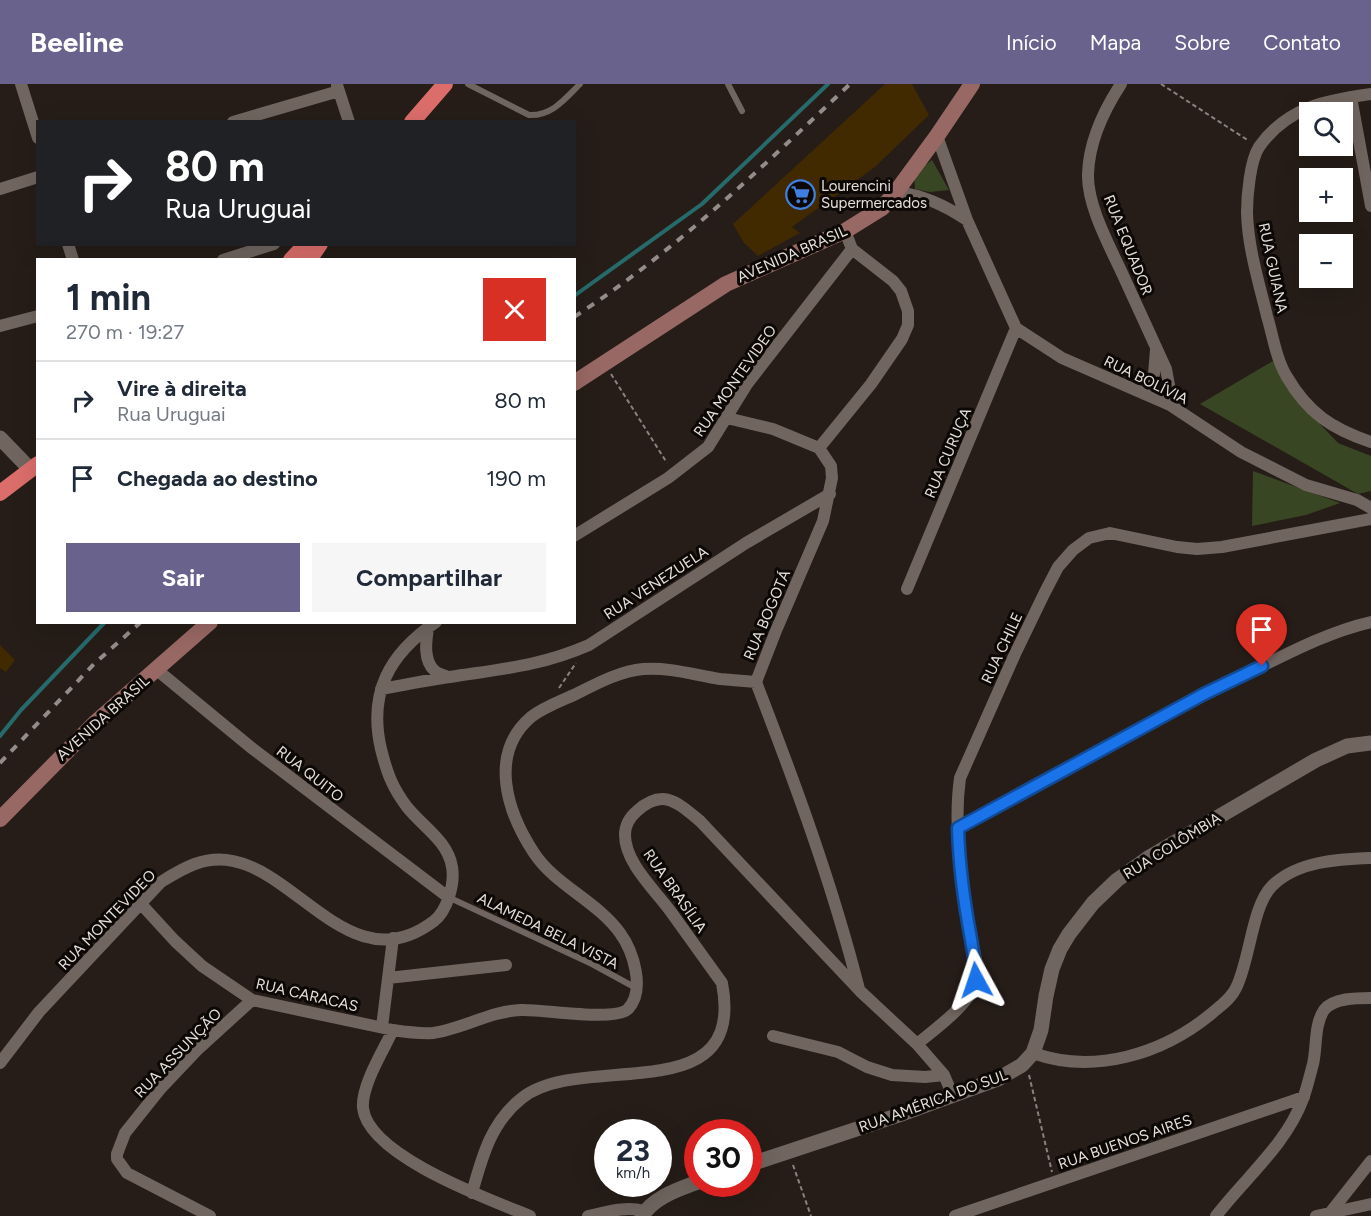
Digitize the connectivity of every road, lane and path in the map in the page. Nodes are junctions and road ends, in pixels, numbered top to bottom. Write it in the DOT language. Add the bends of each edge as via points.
graph roads {
  1 [pos="21,84"];
  2 [pos="445,84"];
  3 [pos="468,84"];
  4 [pos="580,84"];
  5 [pos="728,84"];
  6 [pos="972,84"];
  7 [pos="1121,84"];
  8 [pos="1161,84"];
  9 [pos="338,88"];
  10 [pos="1371,93"];
  11 [pos="1351,97"];
  12 [pos="742,111"];
  13 [pos="239,120"];
  14 [pos="348,120"];
  15 [pos="414,120"];
  16 [pos="36,132"];
  17 [pos="937,136"];
  18 [pos="1258,148"];
  19 [pos="36,178"];
  20 [pos="0,189"];
  21 [pos="896,192"];
  22 [pos="1371,206"];
  23 [pos="967,220"];
  24 [pos="844,231"];
  25 [pos="268,246"];
  26 [pos="314,248"];
  27 [pos="852,249"];
  28 [pos="229,258"];
  29 [pos="295,258"];
  30 [pos="36,317"];
  31 [pos="0,326"];
  32 [pos="1016,328"];
  33 [pos="1156,349"];
  34 [pos="604,364"];
  35 [pos="576,382"];
  36 [pos="1144,394"];
  37 [pos="1170,405"];
  38 [pos="727,418"];
  39 [pos="0,438"];
  40 [pos="1371,442"];
  41 [pos="819,448"];
  42 [pos="34,467"];
  43 [pos="674,474"];
  44 [pos="0,494"];
  45 [pos="830,494"];
  46 [pos="1371,508"];
  47 [pos="1371,519"];
  48 [pos="576,535"];
  49 [pos="907,589"];
  50 [pos="1371,622"];
  51 [pos="208,624"];
  52 [pos="432,625"];
  53 [pos="589,645"];
  54 [pos="157,670"];
  55 [pos="448,677"];
  56 [pos="756,682"];
  57 [pos="381,689"];
  58 [pos="553,695"];
  59 [pos="1371,743"];
  60 [pos="0,819"];
  61 [pos="958,828"];
  62 [pos="1371,858"];
  63 [pos="448,897"];
  64 [pos="141,904"];
  65 [pos="393,938"];
  66 [pos="506,964"];
  67 [pos="388,978"];
  68 [pos="637,988"];
  69 [pos="860,991"];
  70 [pos="1371,998"];
  71 [pos="252,1000"];
  72 [pos="387,1029"];
  73 [pos="773,1036"];
  74 [pos="917,1044"];
  75 [pos="1029,1057"];
  76 [pos="0,1063"];
  77 [pos="944,1075"];
  78 [pos="953,1096"];
  79 [pos="1304,1097"];
  80 [pos="762,1160"];
  81 [pos="1371,1161"];
  82 [pos="794,1169"];
  83 [pos="1054,1182"];
  84 [pos="1351,1184"];
  85 [pos="684,1188"];
  86 [pos="472,1193"];
  87 [pos="1367,1205"];
  88 [pos="1330,1213"];
  89 [pos="643,1214"];
  90 [pos="210,1216"];
  91 [pos="530,1216"];
  92 [pos="588,1216"];
  93 [pos="811,1216"];
  94 [pos="955,1216"];
  95 [pos="1216,1216"];
  96 [pos="1316,1216"];
  1 -- 16 [label="street"];
  2 -- 15 [label="highway"];
  3 -- 4 [label="lane" via="529,115 553,110"];
  5 -- 12 [label="lane"];
  6 -- 17 [label="main road, AVENIDA BRASIL"];
  7 -- 33 [label="street, RUA EQUADOR" via="1100,122 1088,174 1093,203 1108,244"];
  8 -- 18 [label="path"];
  9 -- 13 [label="street"];
  9 -- 14 [label="street"];
  10 -- 11 [label="street"];
  11 -- 18 [label="street" via="1315,104 1299,112 1283,122"];
  11 -- 22 [label="street"];
  17 -- 21 [label="main road, AVENIDA BRASIL"];
  17 -- 23 [label="street"];
  18 -- 40 [label="street, RUA GUIANA" via="1247,214 1254,263 1276,350 1286,375 1318,416"];
  19 -- 20 [label="street"];
  21 -- 23 [label="street" via="937,202"];
  21 -- 24 [label="main road, AVENIDA BRASIL" via="882,208"];
  23 -- 32 [label="street"];
  24 -- 27 [label="street"];
  24 -- 34 [label="main road, AVENIDA BRASIL" via="726,284"];
  25 -- 28 [label="street"];
  26 -- 29 [label="highway"];
  27 -- 38 [label="street, RUA MONTEVIDEO" via="747,384"];
  27 -- 41 [label="street" via="893,280 901,291 908,325 871,384"];
  30 -- 31 [label="street"];
  32 -- 36 [label="street, RUA BOLÍVIA" via="1062,358"];
  32 -- 49 [label="street, RUA CURUÇA"];
  33 -- 36 [label="street" via="1154,374"];
  33 -- 37 [label="street, RUA EQUADOR" via="1166,369"];
  34 -- 35 [label="main road, AVENIDA BRASIL"];
  34 -- 43 [label="path"];
  36 -- 37 [label="street, RUA BOLÍVIA"];
  37 -- 46 [label="street, RUA BOLÍVIA" via="1250,456 1306,485"];
  38 -- 41 [label="street" via="773,429"];
  38 -- 43 [label="street, RUA MONTEVIDEO" via="708,447"];
  39 -- 42 [label="street"];
  41 -- 45 [label="street, RUA BOGOTÁ" via="831,466"];
  42 -- 44 [label="highway"];
  43 -- 48 [label="street, RUA MONTEVIDEO"];
  45 -- 53 [label="street, RUA VENEZUELA" via="746,543"];
  45 -- 56 [label="street, RUA BOGOTÁ" via="823,521"];
  47 -- 61 [label="street, RUA CHILE" via="1197,549 1110,533 1089,538 1058,567 967,761 960,778"];
  50 -- 61 [label="street" via="1300,648 1204,694"];
  51 -- 54 [label="main road, AVENIDA BRASIL"];
  52 -- 55 [label="street" via="426,642 427,657 434,670"];
  52 -- 57 [label="street, RUA MONTEVIDEO" via="404,647"];
  53 -- 55 [label="street, RUA VENEZUELA" via="539,663"];
  53 -- 58 [label="path"];
  54 -- 60 [label="main road, AVENIDA BRASIL" via="88,730"];
  54 -- 63 [label="street, RUA QUITO" via="253,749"];
  55 -- 57 [label="street, RUA VENEZUELA"];
  56 -- 68 [label="street" via="685,672 633,671 532,716 511,743 504,766 505,784 534,854 620,933 633,961"];
  56 -- 69 [label="street, RUA BOGOTÁ" via="840,914"];
  57 -- 63 [label="street, RUA MONTEVIDEO" via="376,728 390,782 448,853 452,868"];
  59 -- 75 [label="street, RUA COLÔMBIA" via="1347,746 1316,760 1117,880 1092,903 1060,950 1052,969 1041,1030"];
  61 -- 74 [label="street, RUA CHILE" via="976,980 958,1008"];
  62 -- 75 [label="street" via="1314,864 1272,886 1264,897 1235,992 1187,1031 1158,1047 1121,1058 1084,1062"];
  63 -- 65 [label="street, RUA MONTEVIDEO" via="439,917 427,926"];
  63 -- 68 [label="lane, ALAMEDA BELA VISTA"];
  64 -- 65 [label="street, RUA MONTEVIDEO" via="161,882 182,868 212,859 230,860 249,865 351,932"];
  64 -- 71 [label="street, RUA CARACAS" via="201,966"];
  64 -- 76 [label="street, RUA MONTEVIDEO" via="39,1012"];
  65 -- 67 [label="street"];
  66 -- 67 [label="street"];
  67 -- 72 [label="street"];
  68 -- 72 [label="street, RUA CARACAS" via="628,1009 615,1015 519,1010 433,1033"];
  69 -- 74 [label="street, RUA BRASÍLIA"];
  69 -- 86 [label="street, RUA BRASÍLIA" via="700,821 667,798 646,803 626,826 626,844 636,866 722,983 723,1024 716,1041 707,1054 669,1069 564,1080 534,1090 495,1127"];
  70 -- 79 [label="street" via="1334,1002 1324,1009"];
  71 -- 72 [label="street, RUA CARACAS"];
  71 -- 90 [label="street, RUA ASSUNÇÃO" via="161,1088 125,1133 117,1154 127,1173"];
  72 -- 86 [label="street" via="365,1091 366,1117 388,1144 412,1163"];
  73 -- 77 [label="street" via="838,1052 892,1075"];
  74 -- 77 [label="street, RUA BRASÍLIA"];
  75 -- 78 [label="street, RUA AMÉRICA DO SUL" via="1005,1076"];
  75 -- 83 [label="path"];
  77 -- 78 [label="street, RUA BRASÍLIA"];
  78 -- 80 [label="street, RUA AMÉRICA DO SUL"];
  79 -- 83 [label="street, RUA BUENOS AIRES"];
  79 -- 95 [label="street" via="1288,1130"];
  81 -- 84 [label="street"];
  82 -- 93 [label="path"];
  83 -- 94 [label="street, RUA BUENOS AIRES"];
  84 -- 87 [label="street" via="1353,1198"];
  84 -- 88 [label="street"];
  85 -- 89 [label="street" via="663,1197"];
  86 -- 91 [label="street"];
  87 -- 88 [label="street"];
  88 -- 96 [label="street"];
  89 -- 92 [label="street" via="634,1208"];
}
